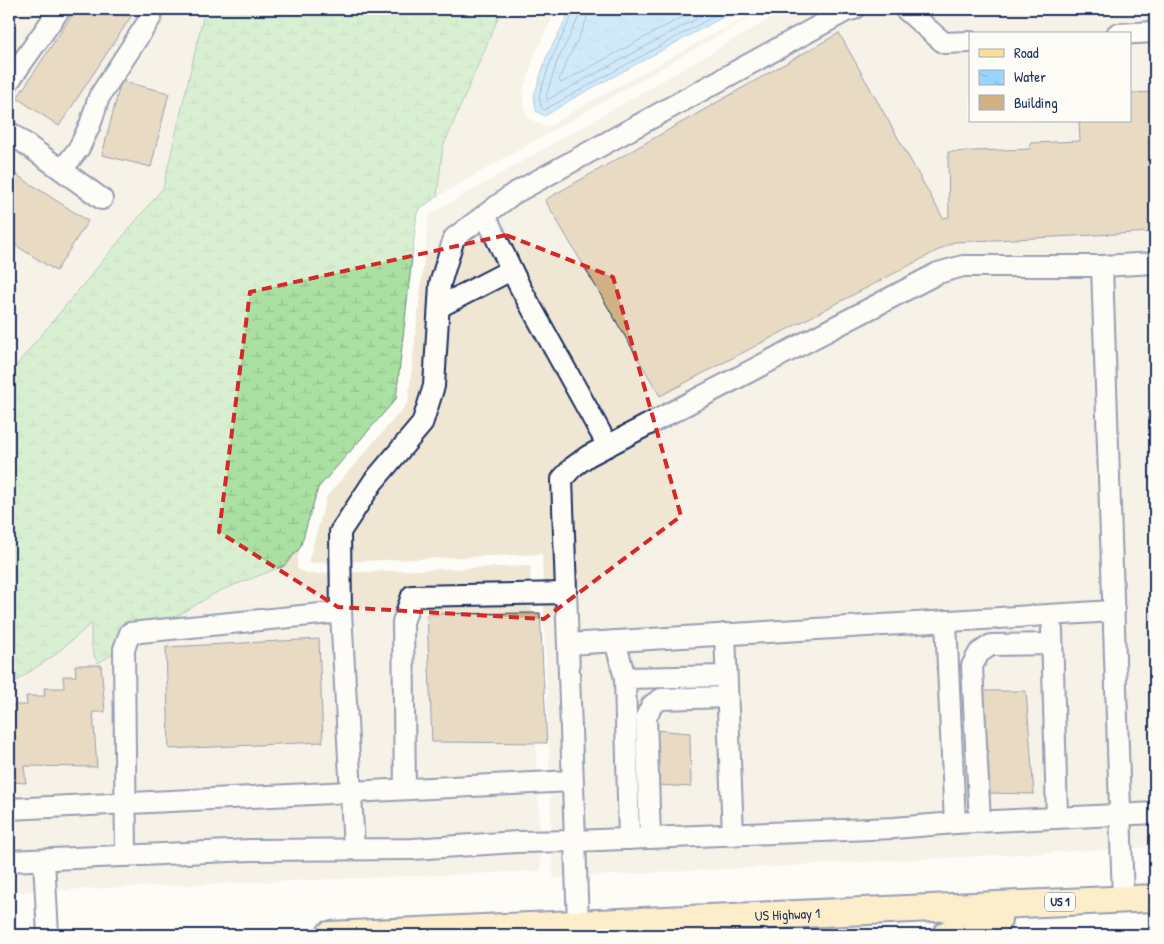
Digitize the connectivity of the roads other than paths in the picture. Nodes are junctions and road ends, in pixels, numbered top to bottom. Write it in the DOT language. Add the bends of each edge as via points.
graph roads {
  1 [pos="60,9"];
  2 [pos="151,9"];
  3 [pos="854,9"];
  4 [pos="905,9"];
  5 [pos="1155,32"];
  6 [pos="1132,33"];
  7 [pos="969,42"];
  8 [pos="9,81"];
  9 [pos="9,132"];
  10 [pos="62,170"];
  11 [pos="102,199"];
  12 [pos="485,215"];
  13 [pos="1155,263"];
  14 [pos="1102,266"];
  15 [pos="511,270"];
  16 [pos="439,307"];
  17 [pos="608,446"];
  18 [pos="566,593"];
  19 [pos="1114,611"];
  20 [pos="341,612"];
  21 [pos="1051,615"];
  22 [pos="946,621"];
  23 [pos="725,634"];
  24 [pos="615,641"];
  25 [pos="568,644"];
  26 [pos="1052,644"];
  27 [pos="726,676"];
  28 [pos="625,678"];
  29 [pos="727,697"];
  30 [pos="572,781"];
  31 [pos="405,789"];
  32 [pos="351,792"];
  33 [pos="125,802"];
  34 [pos="9,809"];
  35 [pos="1155,813"];
  36 [pos="1120,814"];
  37 [pos="1058,818"];
  38 [pos="980,822"];
  39 [pos="955,823"];
  40 [pos="734,835"];
  41 [pos="650,838"];
  42 [pos="629,839"];
  43 [pos="575,841"];
  44 [pos="354,849"];
  45 [pos="126,856"];
  46 [pos="44,860"];
  47 [pos="9,862"];
  48 [pos="1155,898"];
  49 [pos="1124,899"];
  50 [pos="1023,904"];
  51 [pos="576,930"];
  52 [pos="48,935"];
  53 [pos="329,935"];
  54 [pos="946,935"];
  1 -- 8 [label="lane"];
  2 -- 10 [label="lane" via="151,17 99,97 79,148"];
  3 -- 12 [label="lane" via="514,194"];
  4 -- 7 [label="lane" via="944,43"];
  5 -- 6 [label="lane"];
  9 -- 10 [label="lane"];
  10 -- 11 [label="lane"];
  12 -- 15 [label="lane"];
  12 -- 16 [label="lane" via="454,238 440,284"];
  13 -- 14 [label="lane"];
  14 -- 17 [label="lane" via="963,266 938,273"];
  14 -- 19 [label="lane"];
  15 -- 16 [label="lane"];
  15 -- 17 [label="lane"];
  16 -- 20 [label="lane" via="434,386 422,424 373,482 340,532"];
  17 -- 18 [label="lane" via="573,467 562,479"];
  18 -- 25 [label="lane"];
  18 -- 31 [label="lane" via="412,596 403,622"];
  19 -- 21 [label="lane"];
  19 -- 36 [label="lane"];
  20 -- 32 [label="lane"];
  20 -- 33 [label="lane" via="130,633 124,650"];
  21 -- 22 [label="lane"];
  21 -- 26 [label="lane"];
  22 -- 23 [label="lane"];
  22 -- 39 [label="lane"];
  23 -- 24 [label="lane"];
  23 -- 27 [label="lane"];
  24 -- 25 [label="lane"];
  24 -- 28 [label="lane"];
  25 -- 30 [label="lane"];
  26 -- 37 [label="lane"];
  26 -- 38 [label="lane" via="991,645 978,653 972,666"];
  27 -- 28 [label="lane"];
  27 -- 29 [label="lane"];
  28 -- 42 [label="lane"];
  29 -- 40 [label="lane"];
  29 -- 41 [label="lane" via="661,699 652,704 646,717"];
  30 -- 31 [label="lane"];
  30 -- 43 [label="lane"];
  31 -- 32 [label="lane"];
  32 -- 33 [label="lane"];
  32 -- 44 [label="lane"];
  33 -- 34 [label="lane"];
  33 -- 45 [label="lane"];
  35 -- 36 [label="lane"];
  36 -- 37 [label="lane"];
  36 -- 49 [label="lane"];
  37 -- 38 [label="lane"];
  38 -- 39 [label="lane"];
  39 -- 40 [label="lane"];
  40 -- 41 [label="lane"];
  41 -- 42 [label="lane"];
  42 -- 43 [label="lane"];
  43 -- 44 [label="lane"];
  43 -- 51 [label="lane"];
  44 -- 45 [label="lane"];
  45 -- 46 [label="lane"];
  46 -- 47 [label="lane"];
  46 -- 52 [label="lane"];
  48 -- 49 [label="main road, US Highway 1 / US 1"];
  49 -- 50 [label="main road, US Highway 1 / US 1"];
  50 -- 51 [label="main road, US Highway 1 / US 1"];
  50 -- 54 [label="main road" via="1001,920 964,924"];
  51 -- 53 [label="main road, US Highway 1 / US 1"];
}
